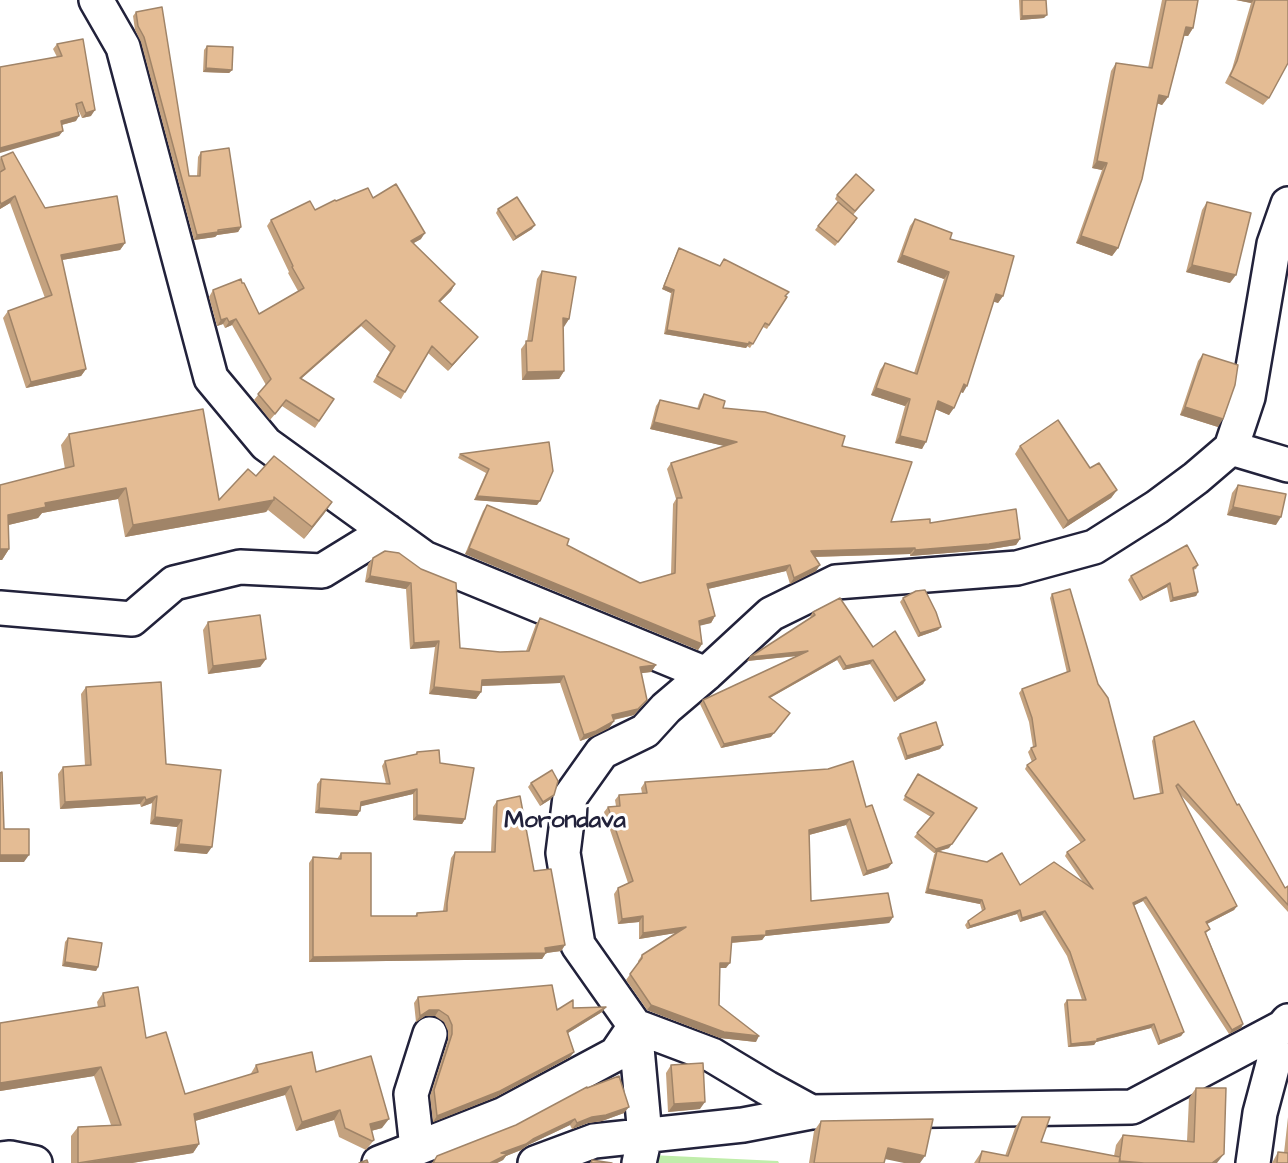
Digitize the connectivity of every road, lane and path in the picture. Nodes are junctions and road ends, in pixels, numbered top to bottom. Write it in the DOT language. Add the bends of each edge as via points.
graph roads {
  1 [pos="96,0"];
  2 [pos="1288,204"];
  3 [pos="1281,247"];
  4 [pos="1231,448"];
  5 [pos="1288,465"];
  6 [pos="387,531"];
  7 [pos="0,608"];
  8 [pos="706,674"];
  9 [pos="1286,1024"];
  10 [pos="635,1026"];
  11 [pos="430,1034"];
  12 [pos="811,1112"];
  13 [pos="417,1148"];
  14 [pos="642,1149"];
  15 [pos="0,1160"];
  16 [pos="35,1163"];
  17 [pos="379,1163"];
  18 [pos="535,1163"];
  19 [pos="1254,1163"];
  1 -- 6 [label="street" via="123,47 211,378 266,444"];
  2 -- 3 [label="street"];
  3 -- 4 [label="street" via="1248,397"];
  4 -- 5 [label="street"];
  4 -- 8 [label="street" via="1157,507 1094,547 1017,568 836,582 771,614"];
  6 -- 7 [label="street" via="322,571 240,567 174,583 132,619"];
  6 -- 8 [label="street" via="424,558"];
  8 -- 10 [label="street" via="645,731 602,752 570,797 563,853 578,945"];
  9 -- 12 [label="street" via="1132,1107"];
  9 -- 19 [label="street" via="1260,1113"];
  10 -- 12 [label="street" via="712,1055"];
  10 -- 13 [label="street" via="615,1054 504,1114"];
  10 -- 14 [label="street"];
  11 -- 13 [label="street" via="411,1094"];
  12 -- 14 [label="street"];
  13 -- 17 [label="street"];
  14 -- 18 [label="street" via="594,1142"];
  15 -- 16 [label="street"];
}
